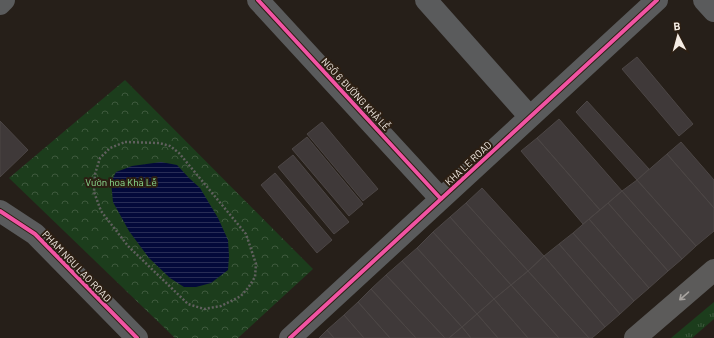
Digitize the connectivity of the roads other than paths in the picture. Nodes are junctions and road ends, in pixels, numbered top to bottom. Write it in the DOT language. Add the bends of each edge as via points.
graph roads {
  1 [pos="4,0"];
  2 [pos="258,0"];
  3 [pos="426,0"];
  4 [pos="657,0"];
  5 [pos="704,0"];
  6 [pos="0,4"];
  7 [pos="714,12"];
  8 [pos="530,117"];
  9 [pos="441,199"];
  10 [pos="0,212"];
  11 [pos="714,270"];
  12 [pos="137,338"];
  13 [pos="290,338"];
  14 [pos="635,338"];
  1 -- 6 [label="street"];
  2 -- 9 [label="street, NGÕ 6 ĐƯỜNG KHẢ LỄ"];
  3 -- 8 [label="street"];
  4 -- 8 [label="street, KHA LE ROAD"];
  5 -- 7 [label="street"];
  8 -- 9 [label="street, KHA LE ROAD"];
  9 -- 13 [label="street, KHA LE ROAD"];
  10 -- 12 [label="street, PHAM NGU LAO ROAD" via="35,234"];
  11 -- 14 [label="main road, one-way"];
}
